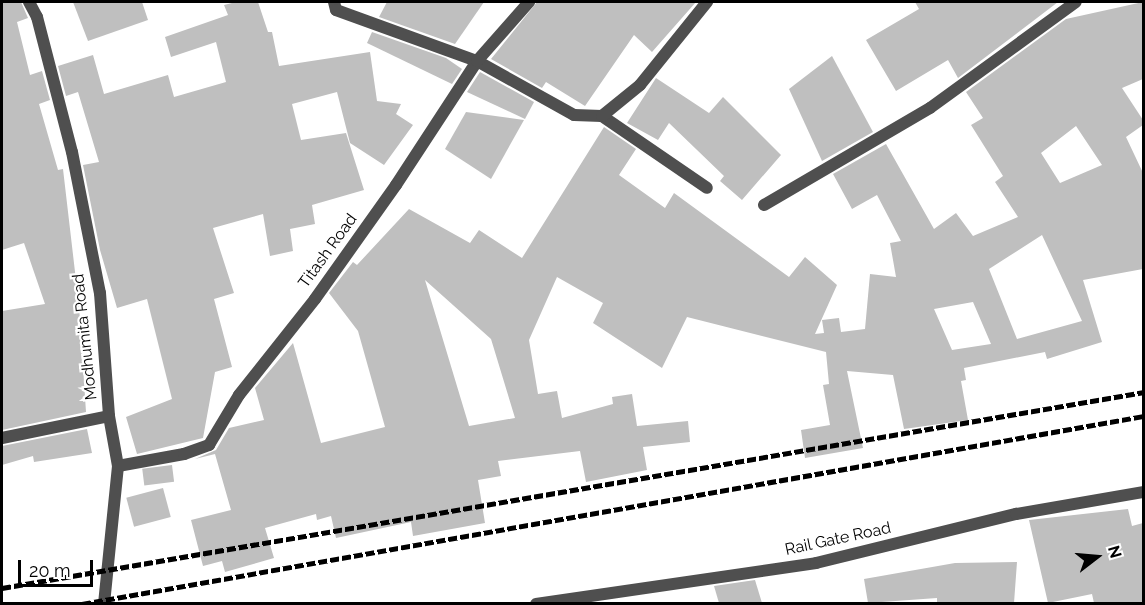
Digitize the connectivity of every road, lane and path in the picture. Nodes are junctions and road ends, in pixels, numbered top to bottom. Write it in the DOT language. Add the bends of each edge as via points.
graph roads {
  1 [pos="29,2"];
  2 [pos="334,2"];
  3 [pos="529,2"];
  4 [pos="707,2"];
  5 [pos="1076,2"];
  6 [pos="477,61"];
  7 [pos="602,116"];
  8 [pos="707,188"];
  9 [pos="764,206"];
  10 [pos="109,416"];
  11 [pos="2,438"];
  12 [pos="118,466"];
  13 [pos="1143,492"];
  14 [pos="104,603"];
  15 [pos="536,603"];
  1 -- 10 [label="street, Modhumita Road" via="37,17 72,152 95,269"];
  2 -- 6 [label="street" via="336,10"];
  3 -- 6 [label="street, Titash Road"];
  4 -- 7 [label="street" via="640,85"];
  5 -- 9 [label="street" via="930,108"];
  6 -- 7 [label="street" via="574,115"];
  6 -- 12 [label="street, Titash Road" via="315,299 238,395 209,445 184,454"];
  7 -- 8 [label="street"];
  10 -- 11 [label="street"];
  10 -- 12 [label="street, Modhumita Road"];
  12 -- 14 [label="street, Modhumita Road"];
  13 -- 15 [label="street, Rail Gate Road" via="1017,514 816,563"];
}
